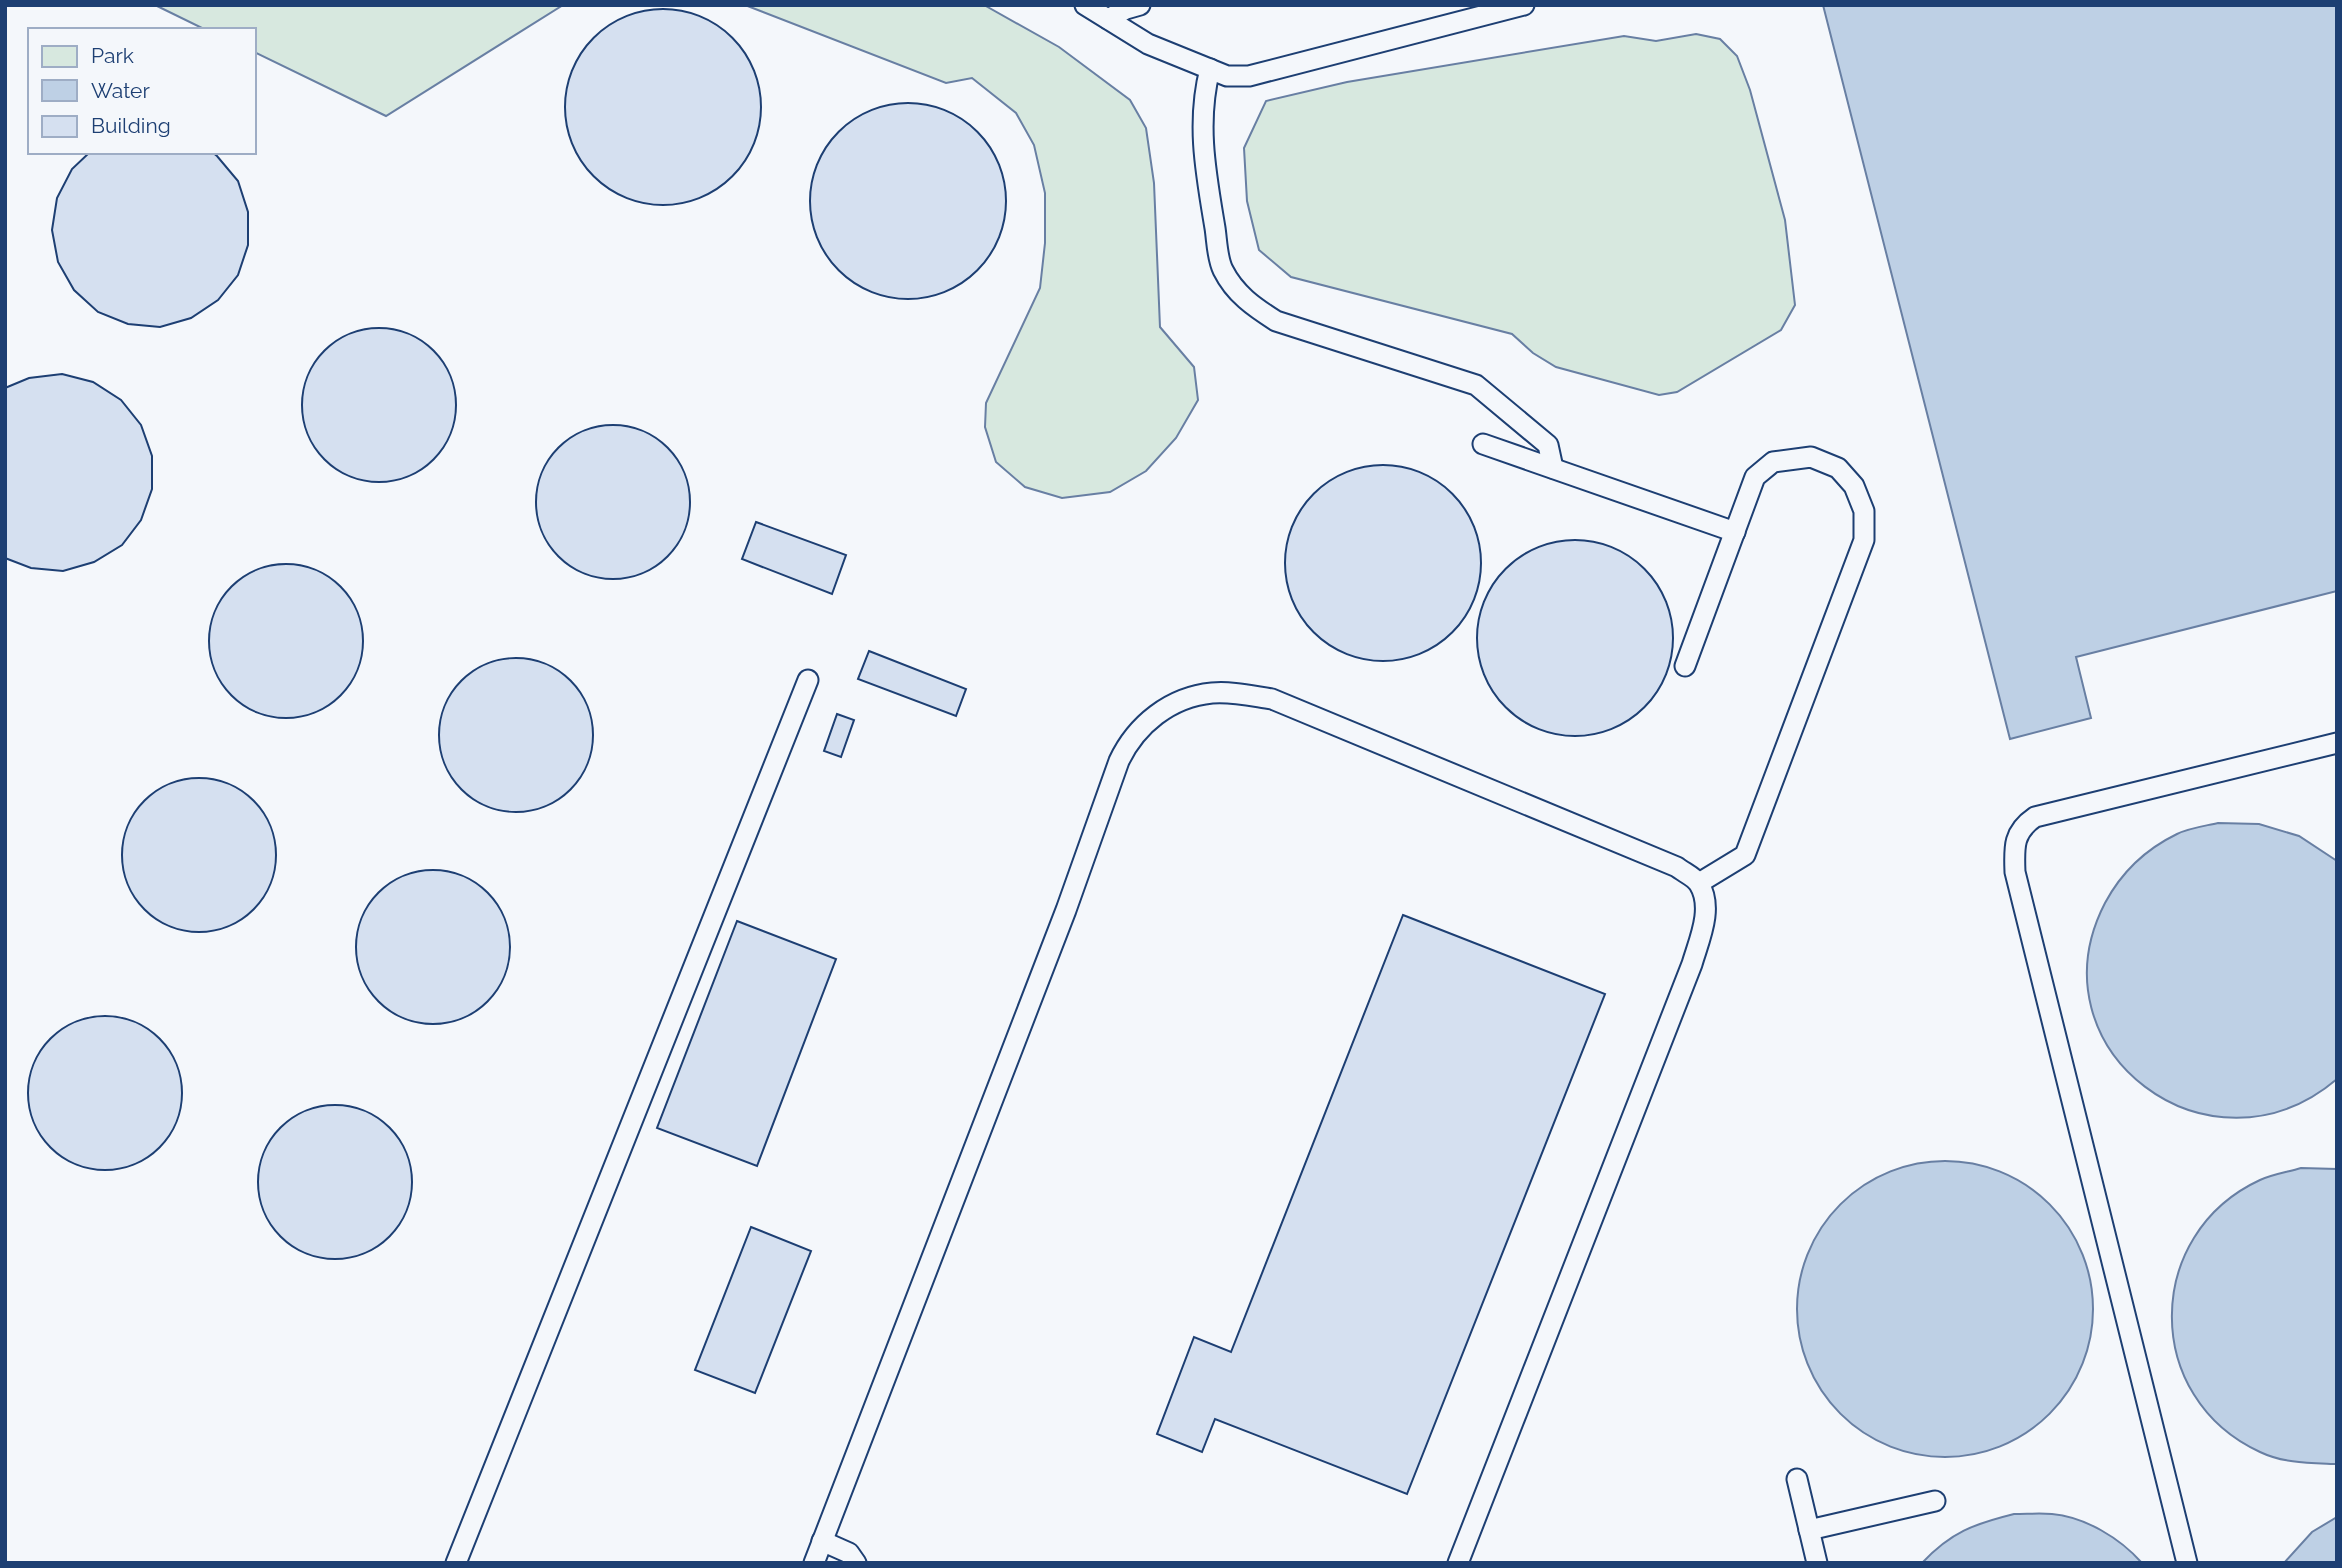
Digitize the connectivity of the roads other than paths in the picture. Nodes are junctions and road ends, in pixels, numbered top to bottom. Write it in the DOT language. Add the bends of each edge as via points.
graph roads {
  1 [pos="1085,5"];
  2 [pos="1140,5"];
  3 [pos="1524,5"];
  4 [pos="1108,19"];
  5 [pos="1210,69"];
  6 [pos="1483,444"];
  7 [pos="1553,468"];
  8 [pos="1735,532"];
  9 [pos="1685,666"];
  10 [pos="808,680"];
  11 [pos="2337,743"];
  12 [pos="1699,883"];
  13 [pos="1797,1479"];
  14 [pos="1935,1501"];
  15 [pos="1809,1530"];
  16 [pos="822,1542"];
  17 [pos="456,1563"];
  18 [pos="814,1563"];
  19 [pos="856,1563"];
  20 [pos="1458,1563"];
  21 [pos="1817,1563"];
  22 [pos="2187,1563"];
  1 -- 4 [label="lane"];
  2 -- 4 [label="lane"];
  3 -- 5 [label="lane" via="1249,76 1227,76"];
  4 -- 5 [label="lane" via="1148,44"];
  5 -- 7 [label="lane" via="1202,123 1203,161 1221,267 1232,285 1248,303 1276,321 1476,385 1548,444"];
  6 -- 7 [label="lane"];
  7 -- 8 [label="lane"];
  8 -- 9 [label="lane"];
  8 -- 12 [label="lane" via="1755,477 1773,462 1811,457 1838,468 1854,486 1864,511 1864,540 1745,855"];
  10 -- 17 [label="lane"];
  11 -- 22 [label="lane" via="2035,817 2020,829 2016,840 2015,872"];
  12 -- 16 [label="lane" via="1677,867 1272,699 1211,693 1157,714 1128,744 1119,761"];
  12 -- 20 [label="lane" via="1706,905 1692,964"];
  13 -- 15 [label="lane"];
  14 -- 15 [label="lane"];
  15 -- 21 [label="lane"];
  16 -- 18 [label="lane"];
  16 -- 19 [label="lane" via="849,1553"];
}
